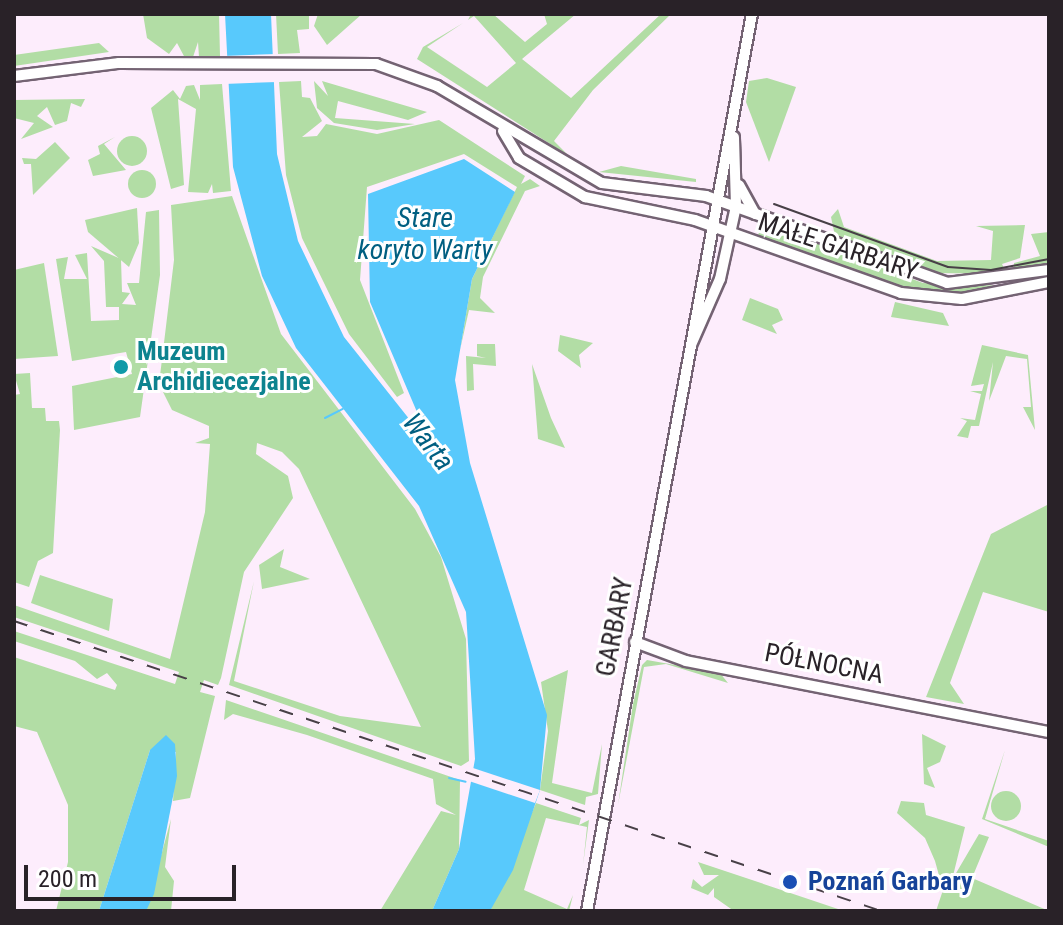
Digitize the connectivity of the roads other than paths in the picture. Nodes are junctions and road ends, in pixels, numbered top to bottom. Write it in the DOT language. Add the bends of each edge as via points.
graph roads {
  1 [pos="752,14"];
  2 [pos="14,76"];
  3 [pos="501,127"];
  4 [pos="733,132"];
  5 [pos="739,185"];
  6 [pos="716,199"];
  7 [pos="736,206"];
  8 [pos="755,214"];
  9 [pos="711,226"];
  10 [pos="730,234"];
  11 [pos="1049,270"];
  12 [pos="1049,282"];
  13 [pos="688,351"];
  14 [pos="635,642"];
  15 [pos="1049,732"];
  16 [pos="587,911"];
  1 -- 4 [label="street, GARBARY"];
  2 -- 3 [label="street, MAŁE GARBARY" via="105,63 314,60 400,70"];
  3 -- 6 [label="street, MAŁE GARBARY" via="597,181"];
  3 -- 9 [label="street, MAŁE GARBARY" via="519,158 563,187"];
  4 -- 5 [label="street, GARBARY"];
  4 -- 6 [label="street, GARBARY"];
  5 -- 7 [label="street, GARBARY"];
  5 -- 8 [label="street"];
  6 -- 7 [label="street, MAŁE GARBARY"];
  6 -- 9 [label="street, GARBARY"];
  7 -- 8 [label="street, MAŁE GARBARY"];
  7 -- 10 [label="street, GARBARY"];
  8 -- 11 [label="street, MAŁE GARBARY" via="947,283"];
  9 -- 10 [label="street, MAŁE GARBARY"];
  9 -- 13 [label="street, GARBARY"];
  10 -- 12 [label="street, MAŁE GARBARY" via="919,297 962,299"];
  10 -- 13 [label="street, GARBARY" via="715,295"];
  13 -- 14 [label="street, GARBARY"];
  14 -- 15 [label="street, PÓŁNOCNA" via="686,661"];
  14 -- 16 [label="street, GARBARY"];
}
